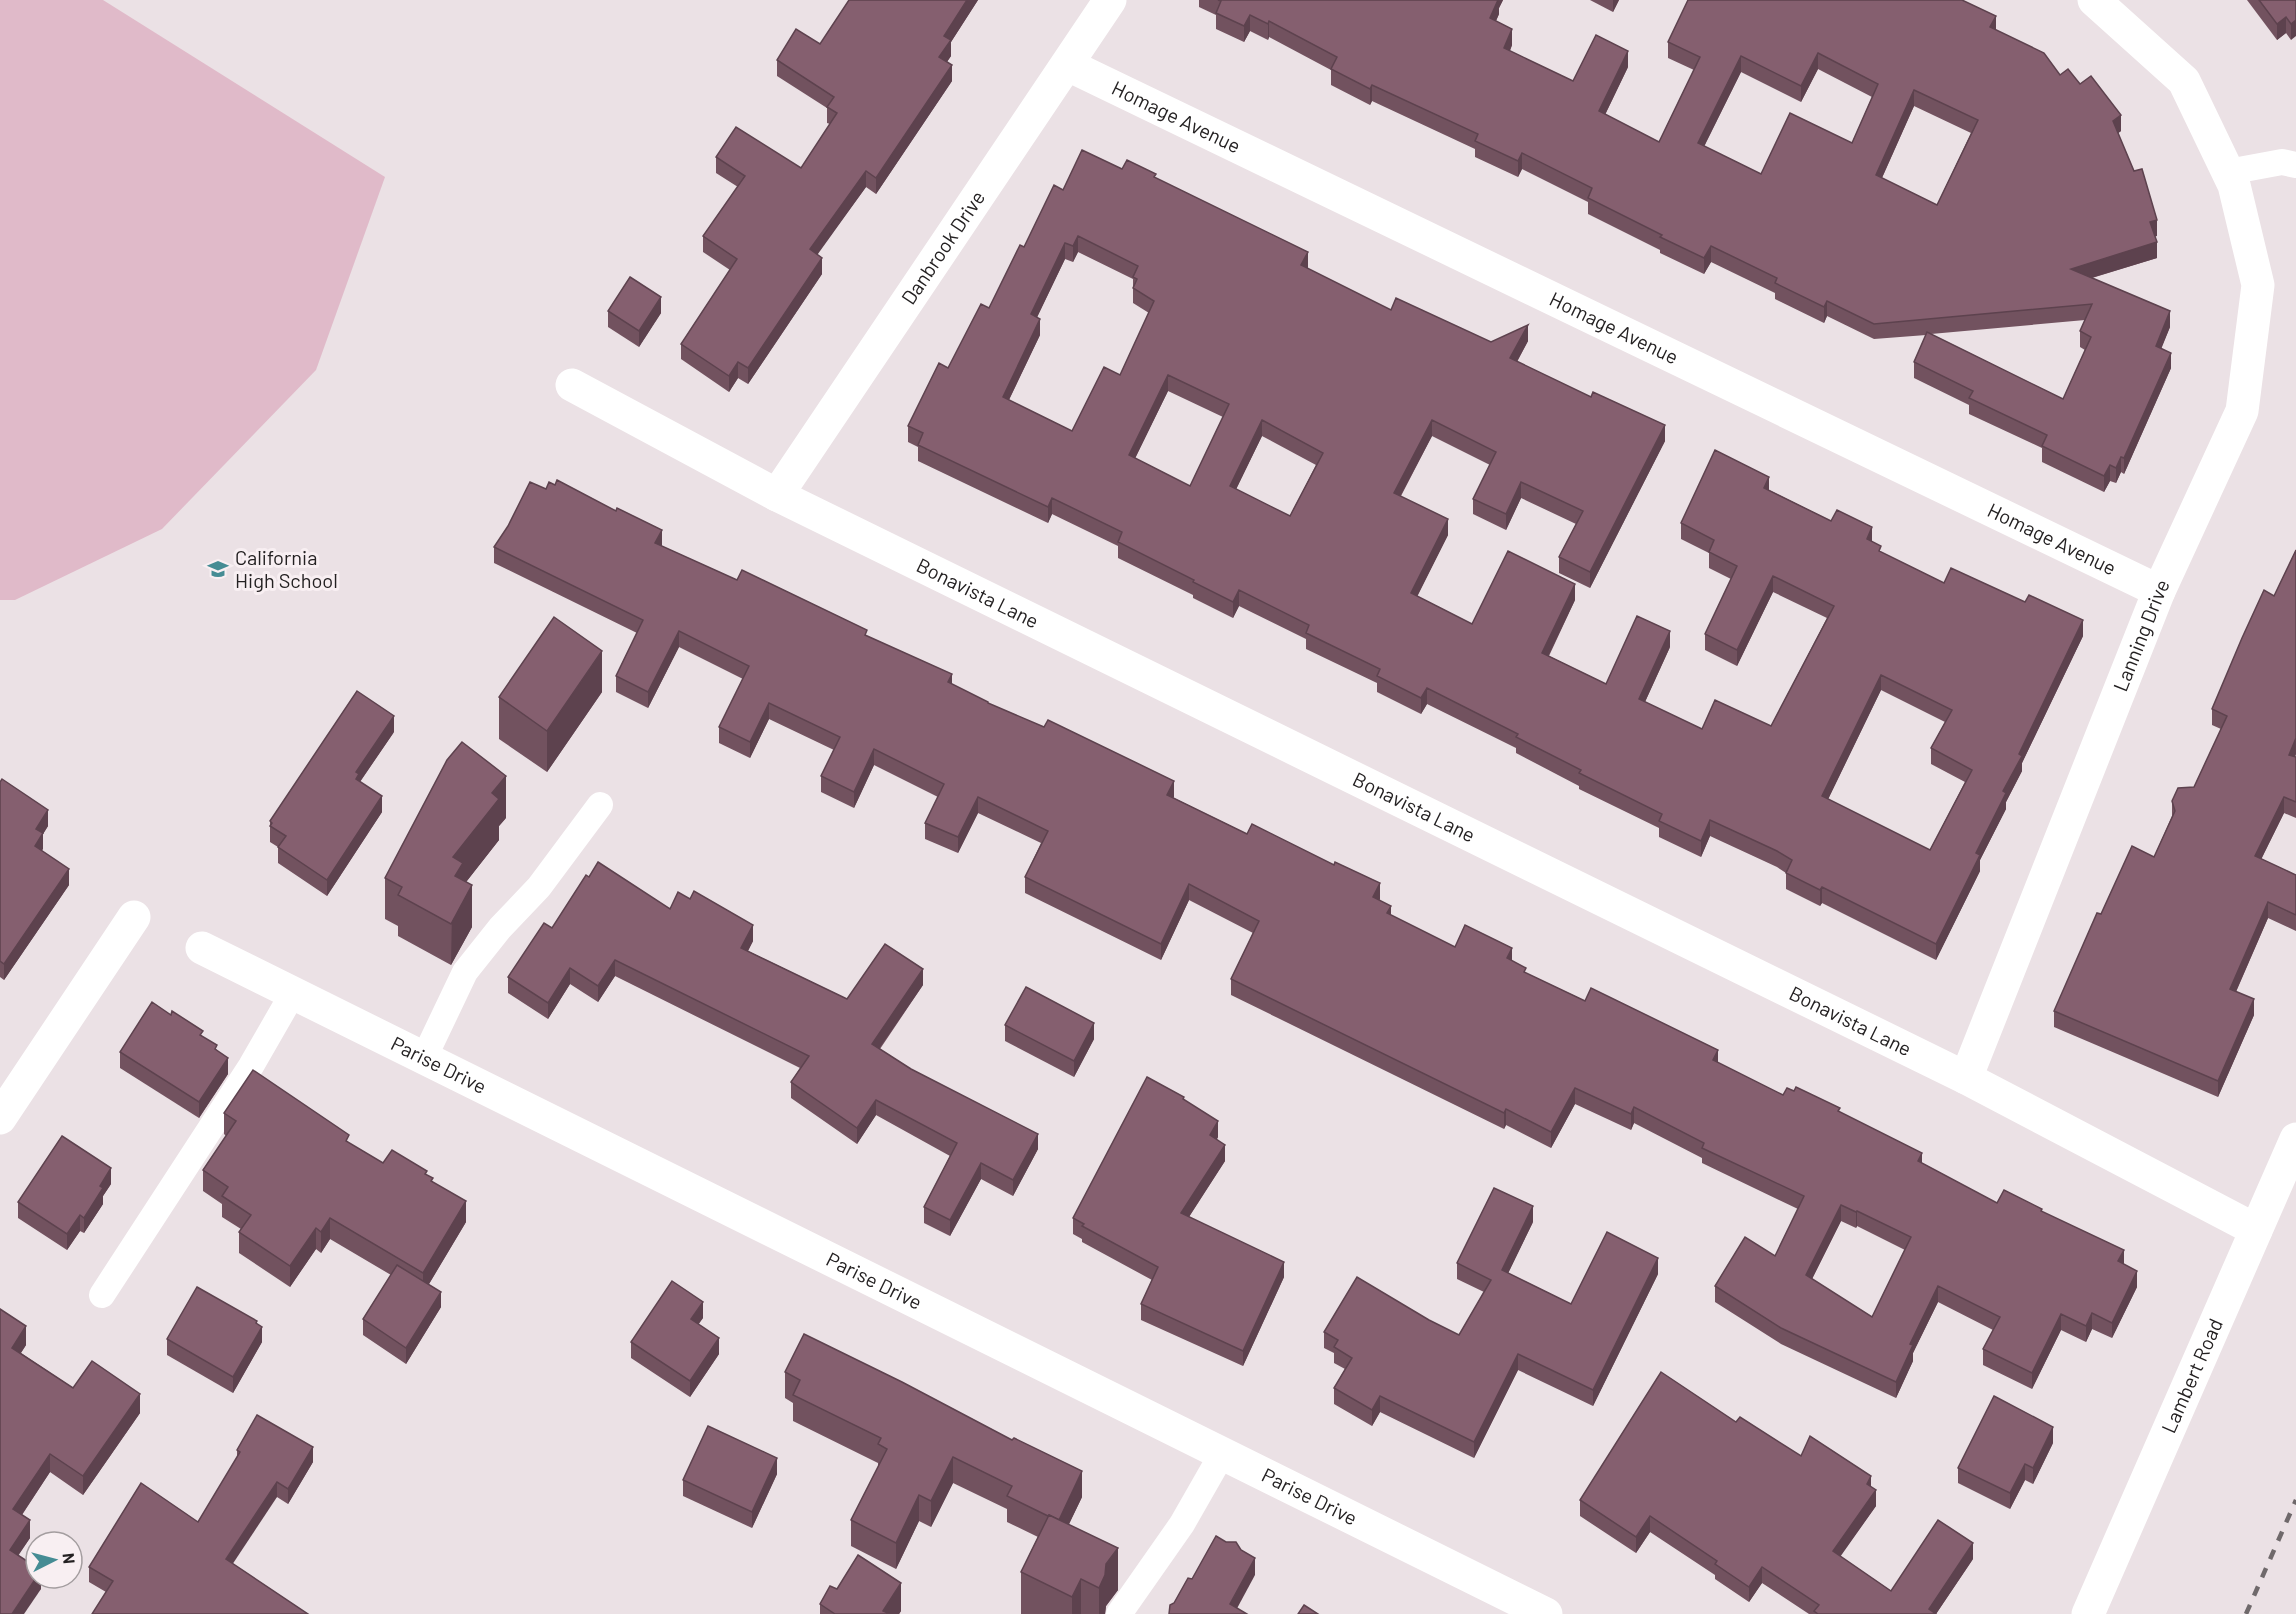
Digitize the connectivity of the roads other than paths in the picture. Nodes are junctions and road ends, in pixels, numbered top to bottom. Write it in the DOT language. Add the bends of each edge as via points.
graph roads {
  1 [pos="1110,0"];
  2 [pos="2094,0"];
  3 [pos="1068,65"];
  4 [pos="2296,165"];
  5 [pos="2231,179"];
  6 [pos="572,385"];
  7 [pos="777,495"];
  8 [pos="2159,591"];
  9 [pos="600,805"];
  10 [pos="134,917"];
  11 [pos="202,948"];
  12 [pos="294,993"];
  13 [pos="424,1058"];
  14 [pos="1966,1078"];
  15 [pos="0,1118"];
  16 [pos="2296,1139"];
  17 [pos="2256,1230"];
  18 [pos="102,1295"];
  19 [pos="1222,1454"];
  20 [pos="1119,1614"];
  21 [pos="1546,1614"];
  22 [pos="2088,1614"];
  1 -- 3 [label="street, Danbrook Drive"];
  2 -- 5 [label="street, Lanning Drive" via="2184,81"];
  3 -- 7 [label="street, Danbrook Drive"];
  3 -- 8 [label="street, Homage Avenue"];
  4 -- 5 [label="lane" via="2282,162"];
  5 -- 8 [label="street, Lanning Drive" via="2258,285 2242,411"];
  6 -- 7 [label="street, Bonavista Lane"];
  7 -- 14 [label="street, Bonavista Lane"];
  8 -- 14 [label="street, Lanning Drive"];
  9 -- 13 [label="lane" via="539,887 465,972"];
  10 -- 15 [label="street"];
  11 -- 12 [label="street, Parise Drive"];
  12 -- 13 [label="street, Parise Drive"];
  12 -- 18 [label="lane"];
  13 -- 19 [label="street, Parise Drive"];
  14 -- 17 [label="street, Bonavista Lane"];
  16 -- 17 [label="street, Lambert Road"];
  17 -- 22 [label="street, Lambert Road"];
  19 -- 20 [label="lane" via="1182,1524"];
  19 -- 21 [label="street, Parise Drive"];
}
